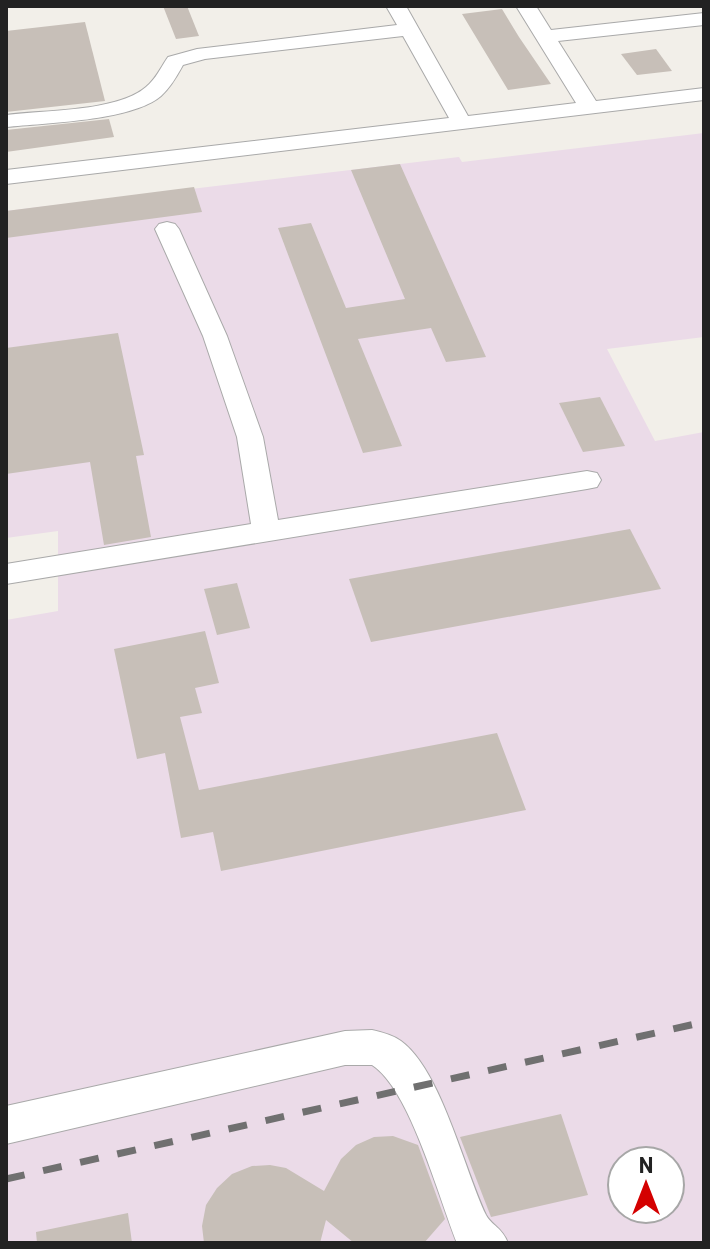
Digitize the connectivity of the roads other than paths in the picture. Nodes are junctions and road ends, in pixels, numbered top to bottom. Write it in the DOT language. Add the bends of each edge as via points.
graph roads {
  1 [pos="396,6"];
  2 [pos="526,6"];
  3 [pos="704,19"];
  4 [pos="409,29"];
  5 [pos="545,37"];
  6 [pos="704,94"];
  7 [pos="590,108"];
  8 [pos="6,121"];
  9 [pos="462,123"];
  10 [pos="6,177"];
  11 [pos="167,229"];
  12 [pos="587,480"];
  13 [pos="266,532"];
  14 [pos="6,574"];
  15 [pos="6,1125"];
  16 [pos="488,1243"];
  1 -- 4 [label="street"];
  2 -- 5 [label="street"];
  3 -- 5 [label="street"];
  4 -- 8 [label="street" via="204,53 175,61 148,95 128,104"];
  4 -- 9 [label="street"];
  5 -- 7 [label="street"];
  6 -- 7 [label="street"];
  7 -- 9 [label="street"];
  9 -- 10 [label="street"];
  11 -- 13 [label="street" via="215,336 250,437"];
  12 -- 13 [label="street"];
  13 -- 14 [label="street"];
  15 -- 16 [label="street" via="371,1046 390,1055 404,1072 473,1233"];
}
